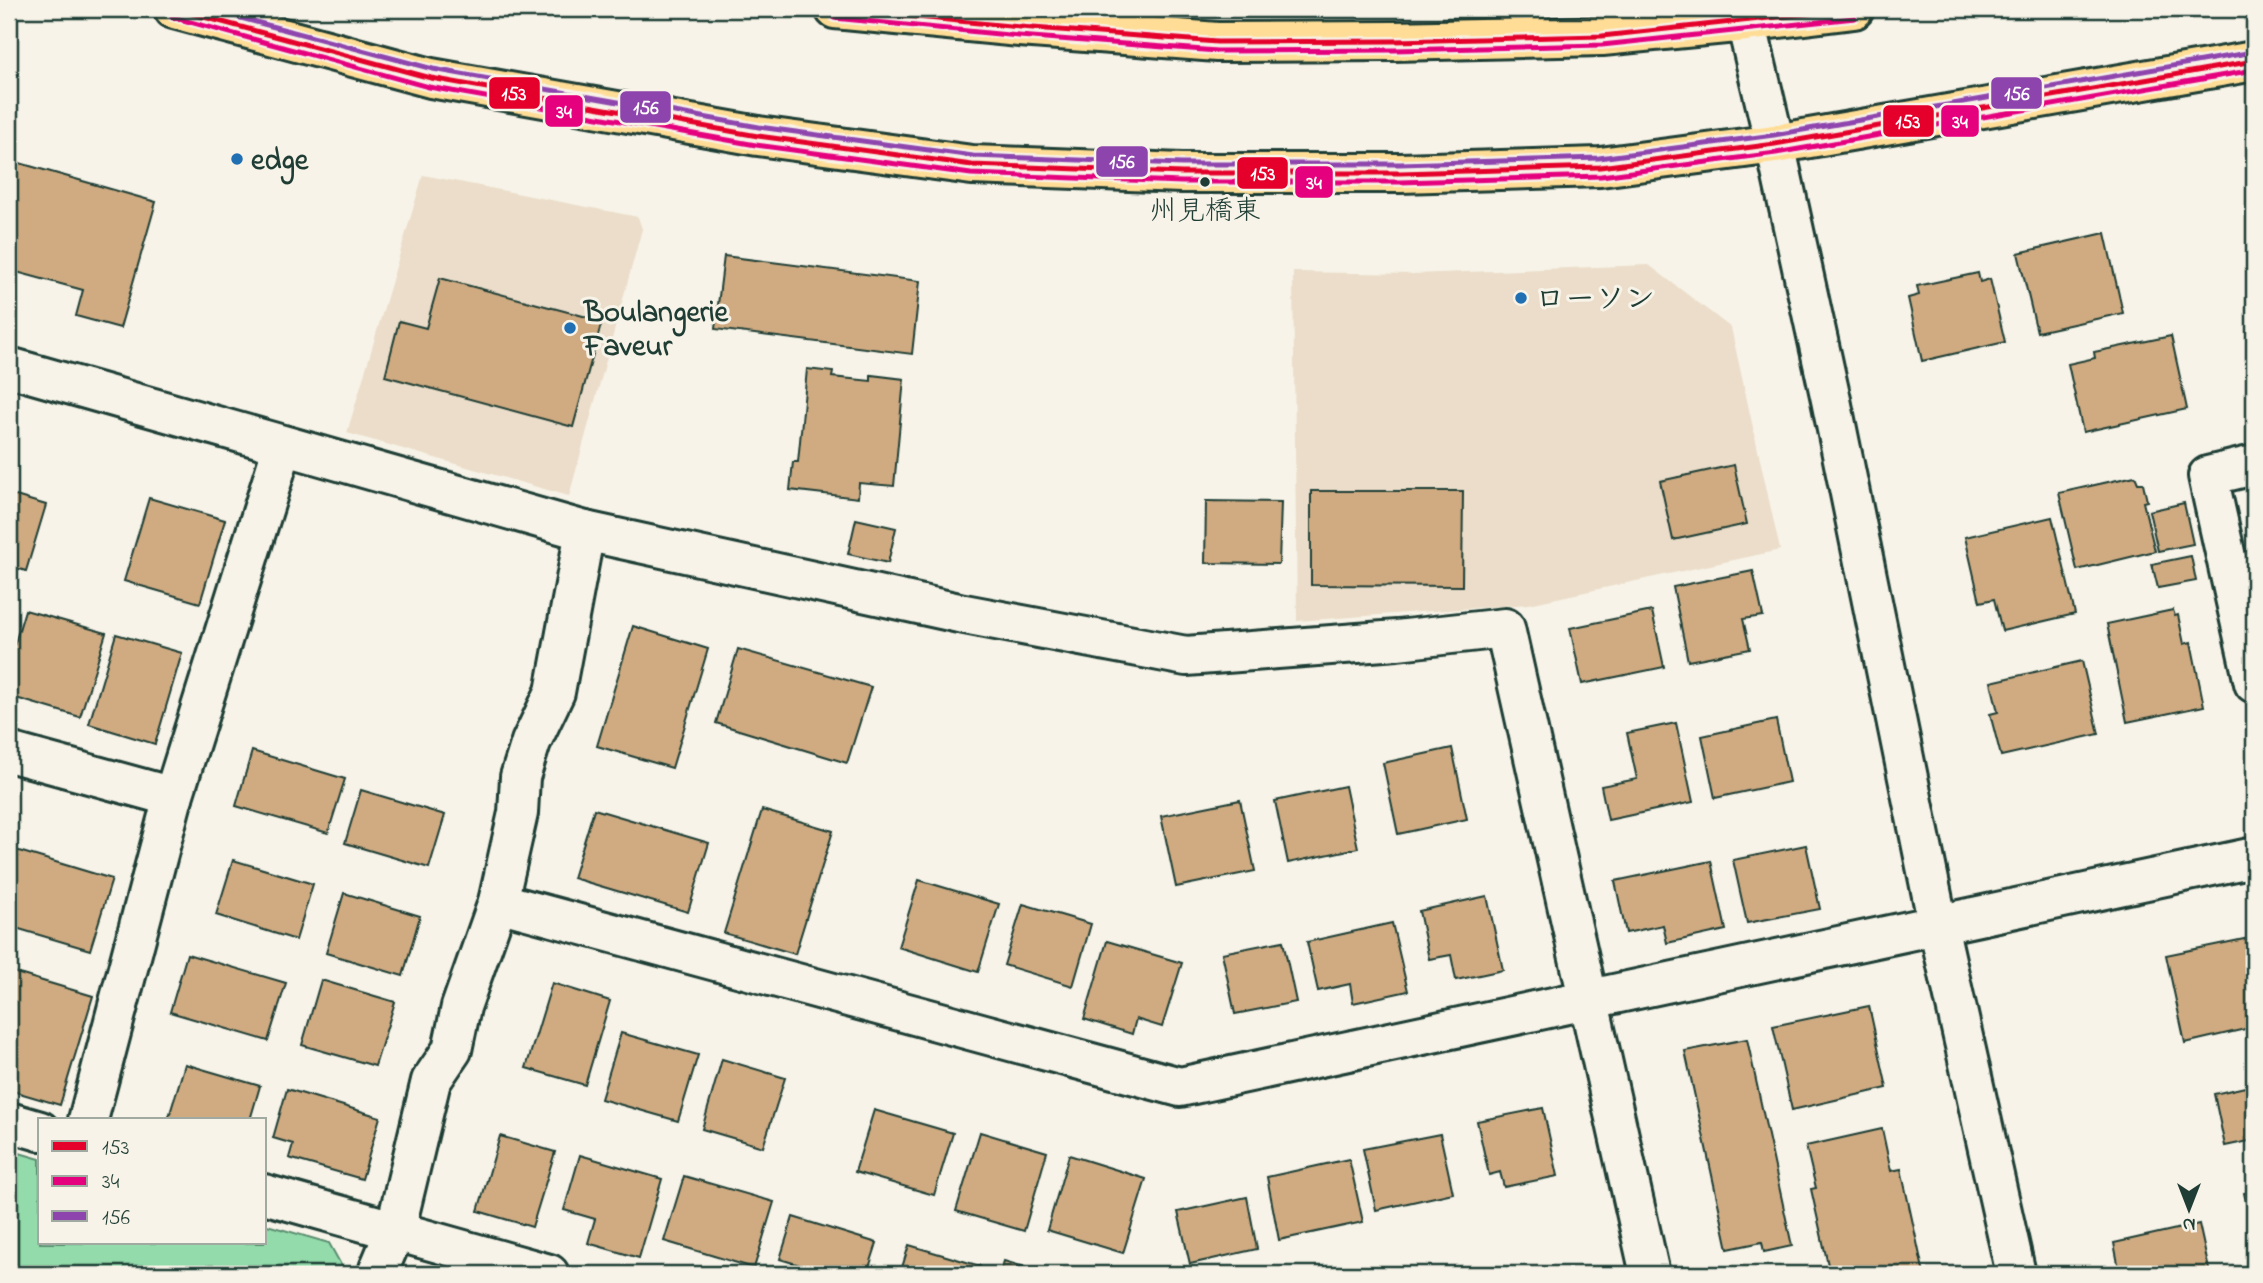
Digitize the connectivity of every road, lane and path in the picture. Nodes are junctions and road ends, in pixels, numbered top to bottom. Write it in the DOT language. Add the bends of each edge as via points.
graph roads {
  1 [pos="174,9"];
  2 [pos="835,9"];
  3 [pos="1854,9"];
  4 [pos="1745,16"];
  5 [pos="2254,61"];
  6 [pos="1775,144"];
  7 [pos="9,367"];
  8 [pos="283,446"];
  9 [pos="2254,465"];
  10 [pos="585,531"];
  11 [pos="2254,683"];
  12 [pos="9,752"];
  13 [pos="173,797"];
  14 [pos="2254,857"];
  15 [pos="498,902"];
  16 [pos="1938,925"];
  17 [pos="1589,1000"];
  18 [pos="89,1118"];
  19 [pos="9,1122"];
  20 [pos="38,1130"];
  21 [pos="266,1195"];
  22 [pos="395,1231"];
  23 [pos="380,1274"];
  24 [pos="549,1274"];
  25 [pos="1650,1274"];
  26 [pos="2016,1274"];
  1 -- 6 [label="main road" via="431,78 758,136 972,165 1182,173 1413,173 1600,167"];
  2 -- 4 [label="main road" via="1217,42 1602,36"];
  3 -- 4 [label="main road"];
  4 -- 6 [label="street"];
  5 -- 6 [label="main road"];
  6 -- 16 [label="street"];
  7 -- 8 [label="street"];
  8 -- 10 [label="street"];
  8 -- 13 [label="street"];
  9 -- 11 [label="street" via="2208,476"];
  10 -- 15 [label="street" via="555,692 520,777 518,813"];
  10 -- 17 [label="street" via="959,613 1186,656 1505,628"];
  12 -- 13 [label="street"];
  13 -- 18 [label="street"];
  14 -- 16 [label="street"];
  15 -- 17 [label="street" via="1180,1087"];
  15 -- 22 [label="street" via="461,1007 452,1050 431,1082"];
  16 -- 17 [label="street"];
  16 -- 26 [label="street"];
  17 -- 25 [label="street"];
  19 -- 20 [label="street"];
  21 -- 22 [label="street"];
  22 -- 23 [label="street"];
  22 -- 24 [label="street"];
}
